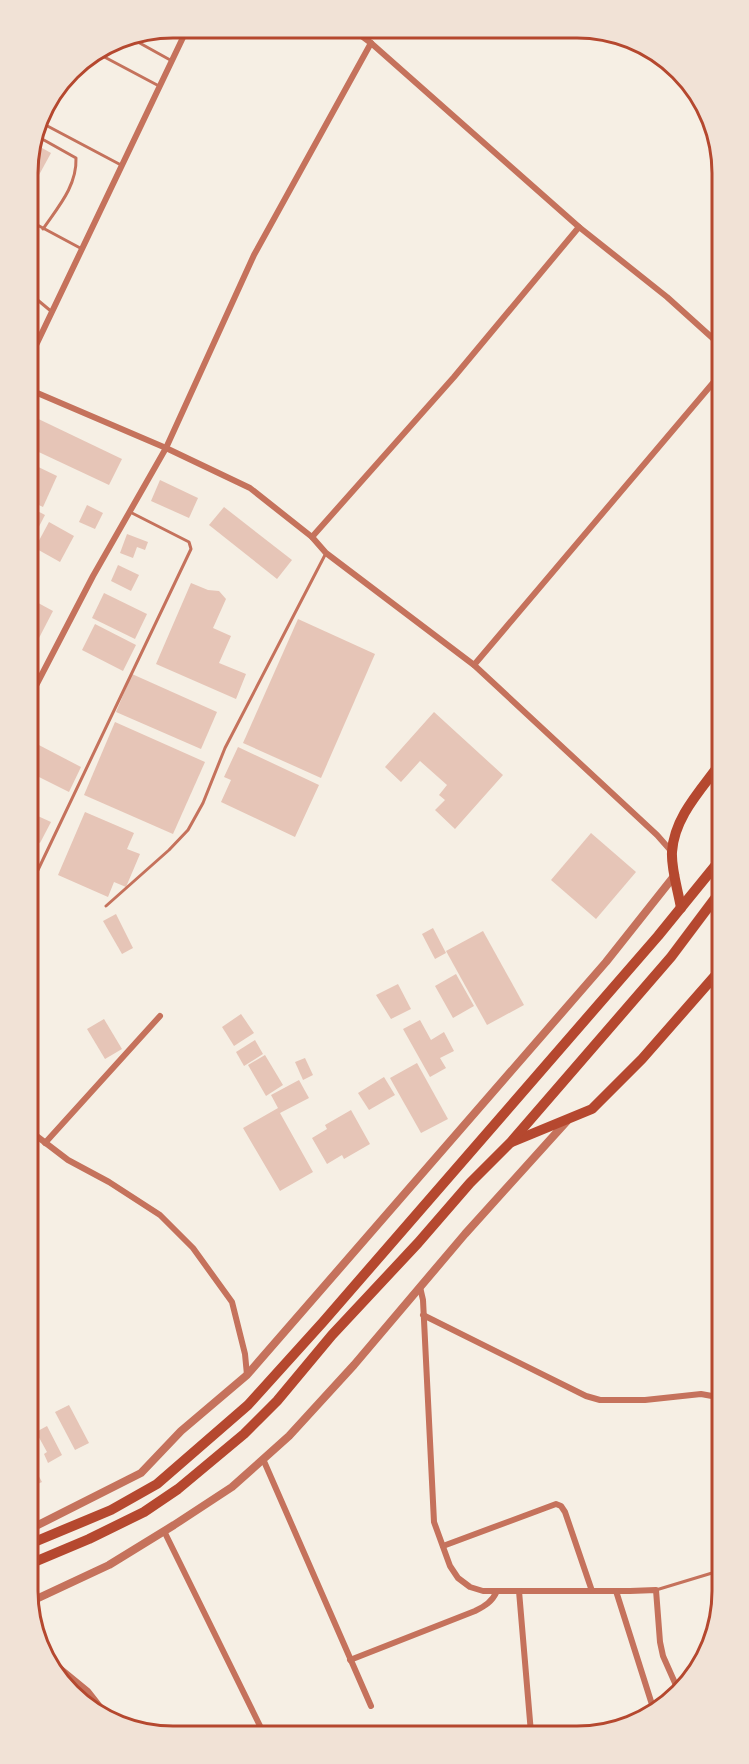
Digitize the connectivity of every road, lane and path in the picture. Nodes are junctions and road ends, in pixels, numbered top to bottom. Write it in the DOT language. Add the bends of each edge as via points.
graph roads {
  1 [pos="183,38"];
  2 [pos="364,38"];
  3 [pos="138,42"];
  4 [pos="371,43"];
  5 [pos="104,57"];
  6 [pos="172,61"];
  7 [pos="161,87"];
  8 [pos="46,125"];
  9 [pos="42,139"];
  10 [pos="121,165"];
  11 [pos="38,226"];
  12 [pos="579,227"];
  13 [pos="43,229"];
  14 [pos="81,249"];
  15 [pos="38,300"];
  16 [pos="52,312"];
  17 [pos="712,337"];
  18 [pos="38,341"];
  19 [pos="712,384"];
  20 [pos="38,393"];
  21 [pos="166,448"];
  22 [pos="130,512"];
  23 [pos="312,537"];
  24 [pos="326,553"];
  25 [pos="474,666"];
  26 [pos="38,682"];
  27 [pos="712,775"];
  28 [pos="672,853"];
  29 [pos="38,870"];
  30 [pos="712,870"];
  31 [pos="675,875"];
  32 [pos="711,904"];
  33 [pos="106,906"];
  34 [pos="681,908"];
  35 [pos="711,980"];
  36 [pos="160,1016"];
  37 [pos="568,1120"];
  38 [pos="38,1137"];
  39 [pos="511,1142"];
  40 [pos="45,1143"];
  41 [pos="420,1287"];
  42 [pos="423,1315"];
  43 [pos="247,1375"];
  44 [pos="711,1396"];
  45 [pos="263,1459"];
  46 [pos="38,1525"];
  47 [pos="164,1531"];
  48 [pos="38,1540"];
  49 [pos="443,1546"];
  50 [pos="38,1560"];
  51 [pos="711,1573"];
  52 [pos="656,1590"];
  53 [pos="497,1591"];
  54 [pos="519,1591"];
  55 [pos="592,1591"];
  56 [pos="616,1592"];
  57 [pos="38,1598"];
  58 [pos="350,1660"];
  59 [pos="63,1670"];
  60 [pos="675,1684"];
  61 [pos="98,1704"];
  62 [pos="652,1704"];
  63 [pos="371,1706"];
  64 [pos="260,1726"];
  65 [pos="530,1726"];
  1 -- 6 [label="street"];
  2 -- 4 [label="street"];
  3 -- 6 [label="lane"];
  4 -- 12 [label="street"];
  4 -- 21 [label="street" via="254,255"];
  5 -- 7 [label="lane"];
  6 -- 7 [label="street"];
  7 -- 10 [label="street"];
  8 -- 10 [label="lane"];
  9 -- 13 [label="lane" via="76,158 67,194"];
  10 -- 14 [label="street"];
  11 -- 13 [label="lane"];
  12 -- 17 [label="street"];
  12 -- 23 [label="street" via="454,377"];
  13 -- 14 [label="lane"];
  14 -- 16 [label="street"];
  15 -- 16 [label="lane"];
  16 -- 18 [label="street"];
  19 -- 25 [label="street"];
  20 -- 21 [label="street"];
  21 -- 22 [label="street"];
  21 -- 23 [label="street" via="250,488"];
  22 -- 26 [label="street"];
  22 -- 29 [label="lane" via="189,542 191,549"];
  23 -- 24 [label="street"];
  24 -- 25 [label="street"];
  24 -- 33 [label="lane" via="225,748 188,830"];
  25 -- 28 [label="street"];
  27 -- 28 [label="highway" via="685,811"];
  28 -- 31 [label="highway"];
  30 -- 34 [label="highway"];
  31 -- 34 [label="highway"];
  31 -- 43 [label="street" via="564,1011"];
  32 -- 39 [label="highway" via="671,957"];
  34 -- 48 [label="highway" via="248,1405 157,1484 111,1510"];
  35 -- 37 [label="highway" via="611,1092 592,1109"];
  36 -- 40 [label="street"];
  37 -- 39 [label="highway"];
  37 -- 41 [label="street"];
  38 -- 40 [label="street"];
  39 -- 50 [label="highway" via="243,1434 144,1512"];
  40 -- 43 [label="street" via="160,1215 193,1248 232,1302"];
  41 -- 42 [label="street"];
  41 -- 45 [label="street" via="347,1373"];
  42 -- 44 [label="street" via="600,1400"];
  42 -- 49 [label="street" via="434,1522"];
  43 -- 46 [label="street" via="181,1431 141,1473"];
  45 -- 47 [label="street" via="232,1487"];
  45 -- 58 [label="street"];
  47 -- 57 [label="street" via="109,1564"];
  47 -- 64 [label="street"];
  49 -- 53 [label="street" via="458,1578 470,1587"];
  49 -- 55 [label="street" via="556,1504 565,1512"];
  51 -- 52 [label="lane"];
  52 -- 56 [label="street"];
  52 -- 60 [label="street" via="660,1642"];
  53 -- 54 [label="street"];
  53 -- 58 [label="street" via="493,1599 474,1611"];
  54 -- 55 [label="street"];
  54 -- 65 [label="street"];
  55 -- 56 [label="street"];
  56 -- 62 [label="street"];
  58 -- 63 [label="street"];
  59 -- 61 [label="street"];
}
